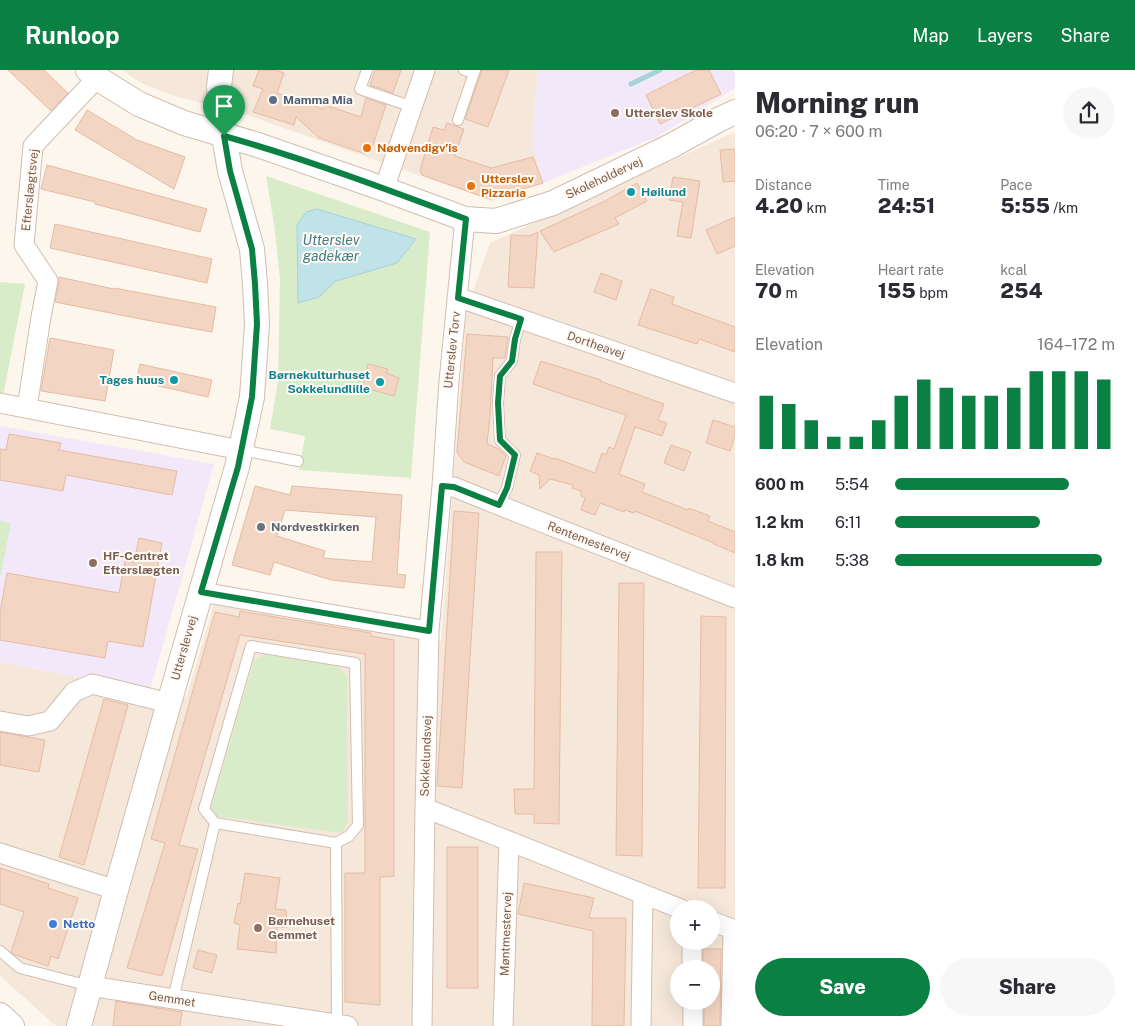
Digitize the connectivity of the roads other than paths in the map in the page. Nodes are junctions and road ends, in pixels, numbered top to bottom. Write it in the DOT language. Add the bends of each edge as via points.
graph roads {
  1 [pos="221,70"];
  2 [pos="367,70"];
  3 [pos="425,70"];
  4 [pos="471,71"];
  5 [pos="92,74"];
  6 [pos="413,107"];
  7 [pos="735,112"];
  8 [pos="458,120"];
  9 [pos="224,136"];
  10 [pos="384,189"];
  11 [pos="466,219"];
  12 [pos="458,298"];
  13 [pos="521,319"];
  14 [pos="735,393"];
  15 [pos="0,403"];
  16 [pos="27,408"];
  17 [pos="241,450"];
  18 [pos="298,461"];
  19 [pos="442,486"];
  20 [pos="499,505"];
  21 [pos="201,592"];
  22 [pos="735,598"];
  23 [pos="429,631"];
  24 [pos="168,703"];
  25 [pos="0,721"];
  26 [pos="424,808"];
  27 [pos="215,823"];
  28 [pos="509,841"];
  29 [pos="336,842"];
  30 [pos="0,854"];
  31 [pos="116,890"];
  32 [pos="643,894"];
  33 [pos="670,905"];
  34 [pos="720,925"];
  35 [pos="734,930"];
  36 [pos="0,951"];
  37 [pos="90,986"];
  38 [pos="173,999"];
  39 [pos="692,1010"];
  40 [pos="0,1015"];
  41 [pos="252,1019"];
  42 [pos="342,1025"];
  43 [pos="12,1026"];
  44 [pos="79,1026"];
  45 [pos="422,1026"];
  46 [pos="503,1026"];
  47 [pos="641,1026"];
  48 [pos="693,1026"];
  49 [pos="731,1026"];
  1 -- 9 [label="street" via="219,86"];
  2 -- 6 [label="lane" via="360,89"];
  3 -- 6 [label="street"];
  4 -- 8 [label="lane"];
  5 -- 9 [label="street" via="139,104"];
  5 -- 16 [label="street, Efterslægtsvej" via="33,146 24,245 48,281"];
  6 -- 10 [label="street"];
  7 -- 11 [label="street, Skoleholdervej" via="552,203 496,221"];
  9 -- 10 [label="street"];
  9 -- 17 [label="street" via="230,171 252,249 255,284 257,324 252,397"];
  10 -- 11 [label="street"];
  11 -- 12 [label="street, Utterslev Torv"];
  12 -- 13 [label="street, Dortheavej"];
  12 -- 19 [label="street, Utterslev Torv" via="448,381"];
  13 -- 14 [label="street, Dortheavej"];
  13 -- 20 [label="lane" via="512,361 500,376 500,440 515,455"];
  15 -- 16 [label="street"];
  16 -- 17 [label="street"];
  17 -- 18 [label="lane"];
  17 -- 21 [label="street, Utterslevvej"];
  19 -- 20 [label="street, Rentemestervej" via="454,487"];
  19 -- 23 [label="street, Sokkelundsvej"];
  20 -- 22 [label="street, Rentemestervej"];
  21 -- 23 [label="street"];
  21 -- 24 [label="street, Utterslevvej"];
  23 -- 26 [label="street, Sokkelundsvej"];
  24 -- 25 [label="street" via="92,684 74,692 50,721 28,726"];
  24 -- 31 [label="street, Utterslevvej"];
  26 -- 28 [label="street"];
  26 -- 45 [label="street, Sokkelundsvej"];
  27 -- 29 [label="lane"];
  27 -- 29 [label="lane" via="204,809 251,646 355,663 358,825 348,836"];
  27 -- 38 [label="lane"];
  28 -- 32 [label="street"];
  28 -- 46 [label="street, Møntmestervej"];
  29 -- 42 [label="lane"];
  30 -- 31 [label="street"];
  31 -- 37 [label="street, Utterslevvej"];
  32 -- 33 [label="street"];
  32 -- 47 [label="street"];
  34 -- 35 [label="street"];
  35 -- 49 [label="street"];
  36 -- 37 [label="lane" via="20,968"];
  37 -- 38 [label="street, Gemmet"];
  37 -- 44 [label="street, Utterslevvej"];
  38 -- 41 [label="street, Gemmet"];
  39 -- 48 [label="street"];
  40 -- 43 [label="street"];
  41 -- 42 [label="street, Gemmet"];
}
